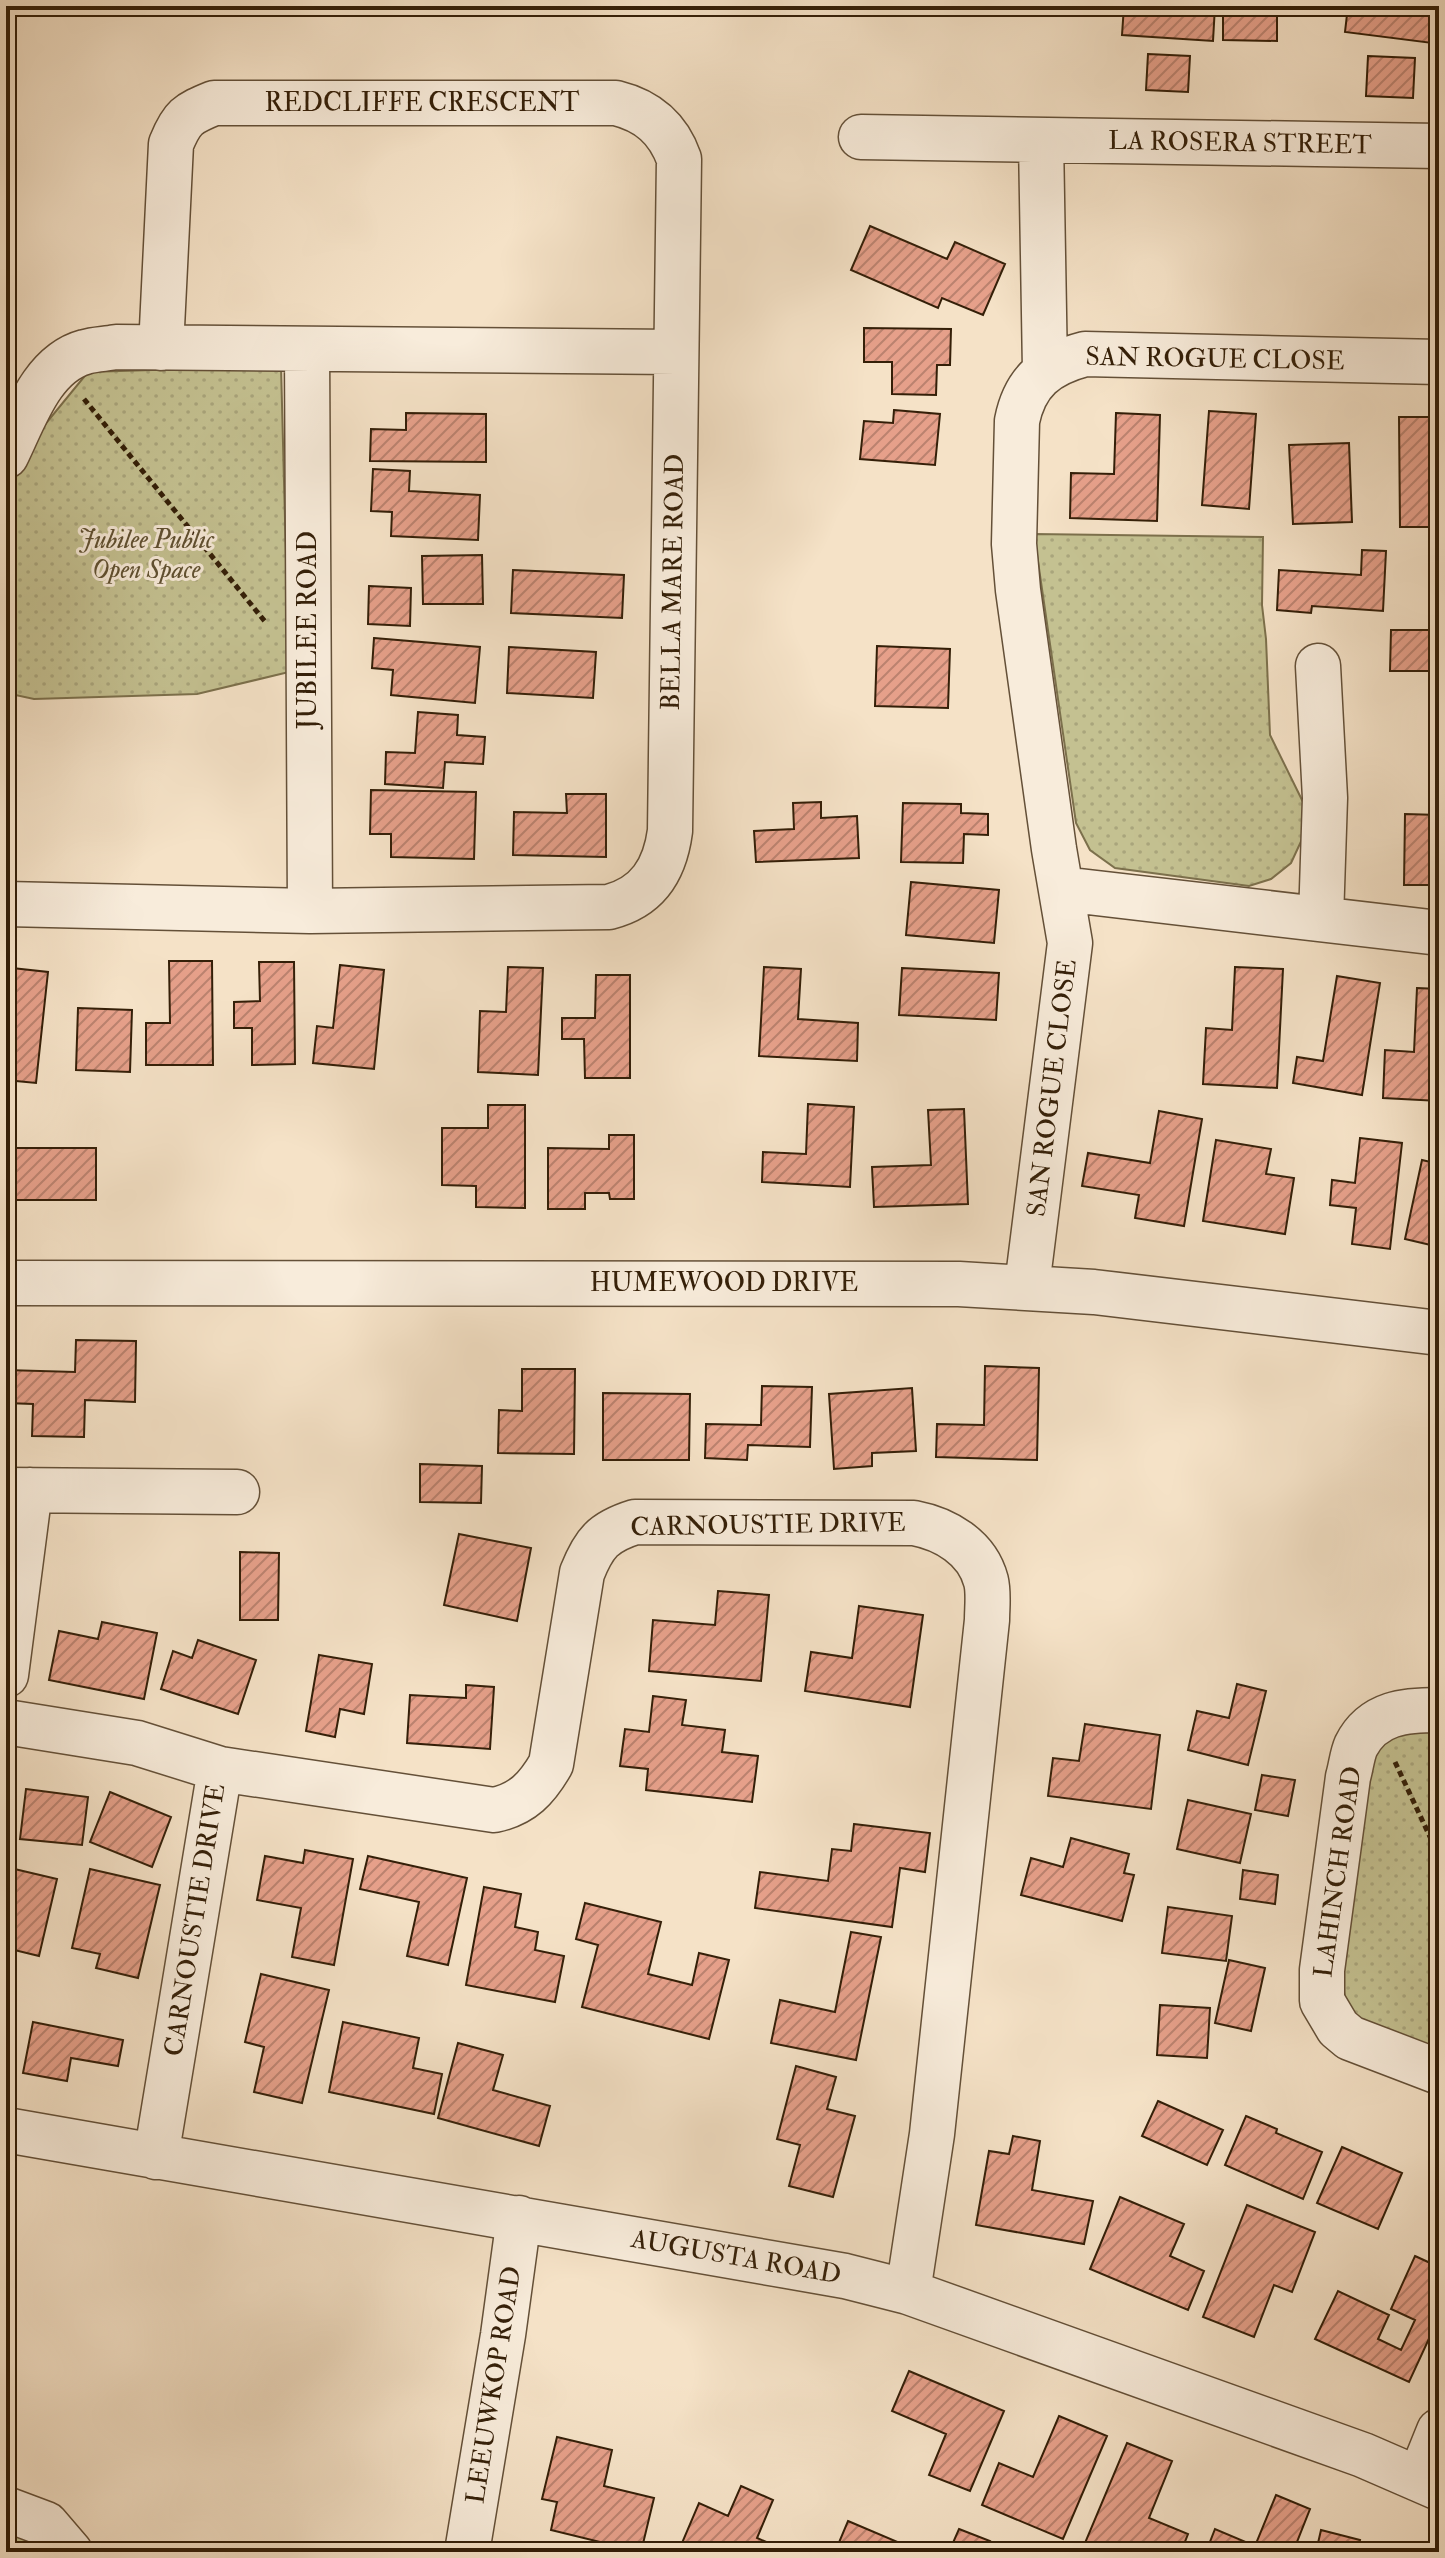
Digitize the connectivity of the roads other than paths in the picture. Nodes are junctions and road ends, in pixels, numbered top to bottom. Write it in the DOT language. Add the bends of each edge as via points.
graph roads {
  1 [pos="861,137"];
  2 [pos="1041,140"];
  3 [pos="1439,146"];
  4 [pos="161,348"];
  5 [pos="307,349"];
  6 [pos="676,352"];
  7 [pos="1439,362"];
  8 [pos="1045,370"];
  9 [pos="6,456"];
  10 [pos="1318,666"];
  11 [pos="1062,889"];
  12 [pos="6,904"];
  13 [pos="310,911"];
  14 [pos="1321,919"];
  15 [pos="1439,933"];
  16 [pos="6,1283"];
  17 [pos="1027,1286"];
  18 [pos="1439,1333"];
  19 [pos="18,1490"];
  20 [pos="237,1492"];
  21 [pos="6,1675"];
  22 [pos="1439,1710"];
  23 [pos="6,1722"];
  24 [pos="220,1769"];
  25 [pos="1439,2072"];
  26 [pos="6,2130"];
  27 [pos="156,2157"];
  28 [pos="519,2218"];
  29 [pos="908,2292"];
  30 [pos="1439,2431"];
  31 [pos="1429,2483"];
  32 [pos="6,2509"];
  33 [pos="70,2552"];
  34 [pos="467,2552"];
  1 -- 2 [label="street, LA ROSERA STREET"];
  2 -- 3 [label="street, LA ROSERA STREET"];
  2 -- 8 [label="street"];
  4 -- 5 [label="street"];
  4 -- 6 [label="street, REDCLIFFE CRESCENT" via="171,144 189,113 214,103 616,103 659,124 679,159"];
  4 -- 9 [label="street" via="84,352 58,367 41,386"];
  5 -- 6 [label="street"];
  5 -- 13 [label="street, JUBILEE ROAD"];
  6 -- 13 [label="street, BELLA MARE ROAD" via="670,831 655,877 624,903 609,907"];
  7 -- 8 [label="street, SAN ROGUE CLOSE" via="1085,354"];
  8 -- 11 [label="street, SAN ROGUE CLOSE" via="1027,391 1017,421 1014,544"];
  10 -- 14 [label="street" via="1325,798"];
  11 -- 14 [label="street"];
  11 -- 17 [label="street, SAN ROGUE CLOSE" via="1070,943"];
  12 -- 13 [label="street, BELLA MARE ROAD"];
  14 -- 15 [label="street"];
  16 -- 17 [label="street, HUMEWOOD DRIVE"];
  17 -- 18 [label="street, HUMEWOOD DRIVE"];
  19 -- 20 [label="street"];
  19 -- 21 [label="street"];
  22 -- 25 [label="street, LAHINCH ROAD" via="1393,1714 1375,1722 1356,1746 1322,1970 1322,2001 1329,2017 1350,2038"];
  23 -- 24 [label="street" via="137,1743"];
  24 -- 27 [label="street, CARNOUSTIE DRIVE"];
  24 -- 29 [label="street, CARNOUSTIE DRIVE" via="494,1810 509,1807 538,1786 551,1764 582,1573 592,1548 617,1528 635,1522 914,1523 935,1527 960,1542 986,1581 987,1620 932,2134"];
  26 -- 27 [label="street, AUGUSTA ROAD"];
  27 -- 28 [label="street, AUGUSTA ROAD"];
  28 -- 29 [label="street, AUGUSTA ROAD"];
  28 -- 34 [label="street, LEEUWKOP ROAD"];
  29 -- 31 [label="street, AUGUSTA ROAD"];
  30 -- 31 [label="street"];
  32 -- 33 [label="street" via="46,2524"];
}
